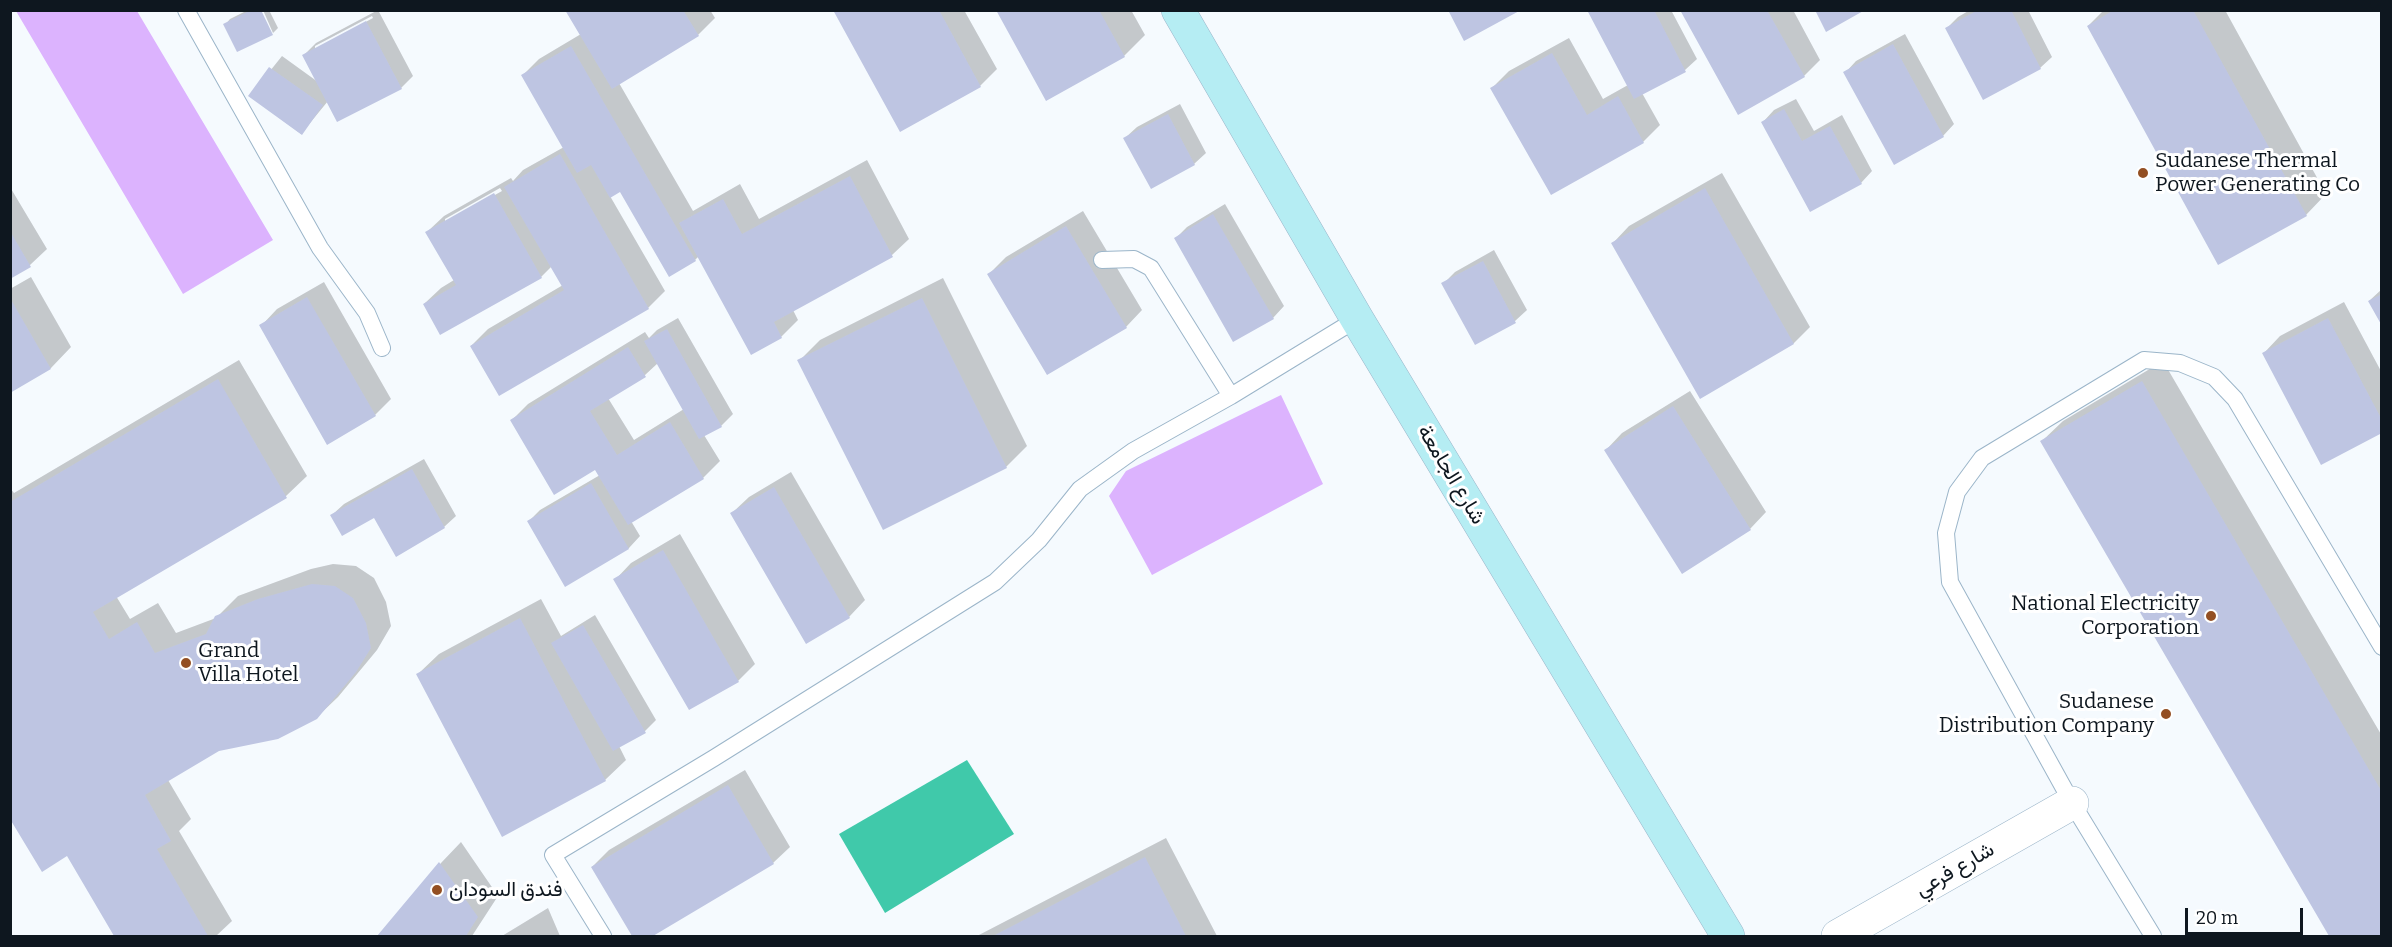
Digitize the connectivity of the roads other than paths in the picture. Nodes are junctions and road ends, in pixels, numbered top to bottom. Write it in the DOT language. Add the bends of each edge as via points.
graph roads {
  1 [pos="186,10"];
  2 [pos="1178,10"];
  3 [pos="1102,260"];
  4 [pos="1357,319"];
  5 [pos="382,348"];
  6 [pos="1231,396"];
  7 [pos="2382,647"];
  8 [pos="2072,802"];
  9 [pos="603,936"];
  10 [pos="1728,936"];
  11 [pos="1838,936"];
  12 [pos="2153,936"];
  1 -- 5 [label="lane" via="320,248 367,313"];
  2 -- 4 [label="main road, شارع الجامعة"];
  3 -- 6 [label="lane" via="1134,259 1152,268"];
  4 -- 6 [label="lane"];
  4 -- 10 [label="main road, شارع الجامعة"];
  6 -- 9 [label="lane" via="1133,451 1080,489 1040,540 994,582 553,855"];
  7 -- 8 [label="lane" via="2235,399 2214,377 2180,363 2144,360 1982,458 1957,492 1946,532 1950,582"];
  8 -- 11 [label="street, شارع فرعي"];
  8 -- 12 [label="lane"];
}
